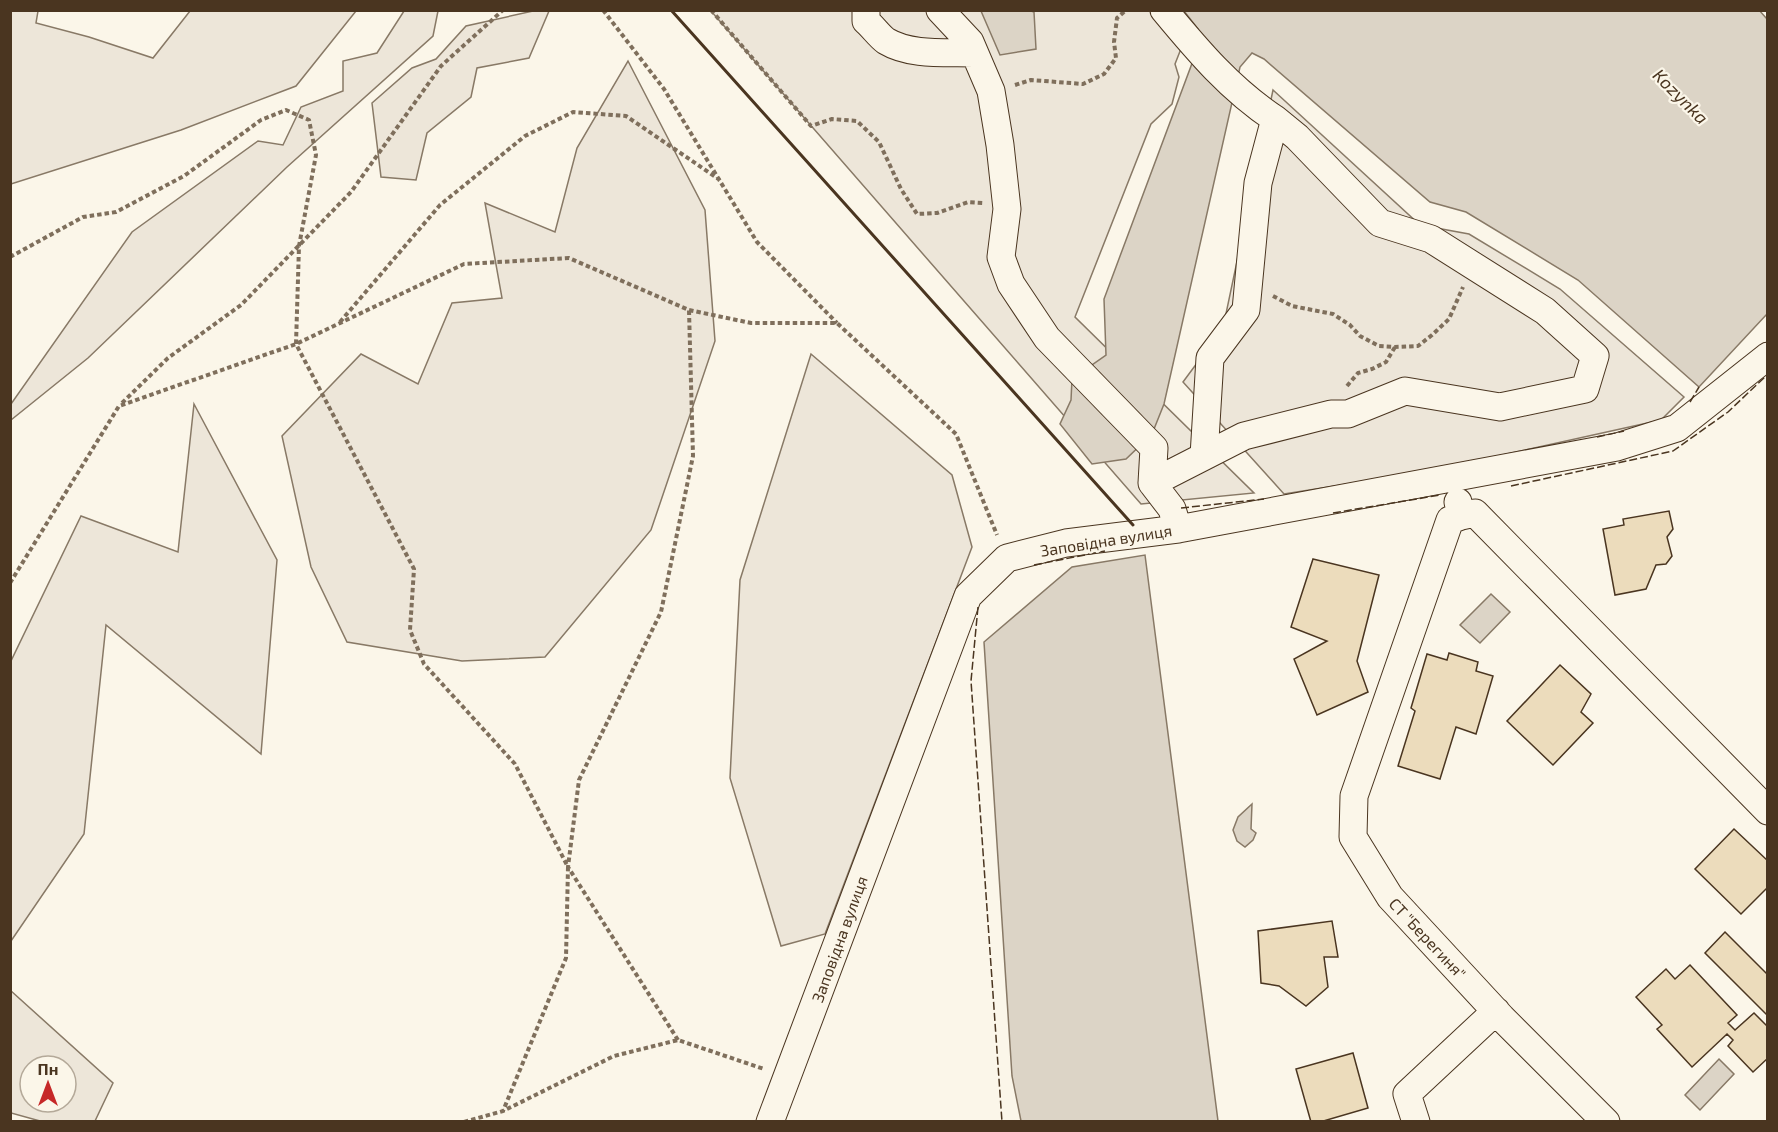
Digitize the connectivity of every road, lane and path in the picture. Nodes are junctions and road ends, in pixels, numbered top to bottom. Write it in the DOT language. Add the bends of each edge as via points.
graph roads {
  1 [pos="503,10"];
  2 [pos="603,10"];
  3 [pos="711,10"];
  4 [pos="866,10"];
  5 [pos="940,10"];
  6 [pos="1126,10"];
  7 [pos="1164,10"];
  8 [pos="974,53"];
  9 [pos="991,92"];
  10 [pos="1265,113"];
  11 [pos="720,180"];
  12 [pos="1007,209"];
  13 [pos="299,246"];
  14 [pos="1452,253"];
  15 [pos="10,256"];
  16 [pos="1248,283"];
  17 [pos="689,310"];
  18 [pos="837,323"];
  19 [pos="337,324"];
  20 [pos="296,344"];
  21 [pos="1767,357"];
  22 [pos="119,406"];
  23 [pos="1204,456"];
  24 [pos="1453,478"];
  25 [pos="1152,483"];
  26 [pos="1461,516"];
  27 [pos="1178,529"];
  28 [pos="1007,558"];
  29 [pos="10,583"];
  30 [pos="1767,811"];
  31 [pos="568,867"];
  32 [pos="1496,1011"];
  33 [pos="678,1040"];
  34 [pos="788,1076"];
  35 [pos="503,1112"];
  36 [pos="464,1122"];
  37 [pos="770,1122"];
  38 [pos="1416,1122"];
  39 [pos="1606,1122"];
  1 -- 13 [label="path" via="441,66 351,192"];
  2 -- 11 [label="path" via="664,89"];
  3 -- 12 [label="path" via="811,126 832,119 857,121 879,142 917,214 938,213 968,202"];
  4 -- 8 [label="street" via="866,21 886,40 909,50"];
  5 -- 8 [label="street" via="970,42"];
  6 -- 9 [label="path" via="1118,18 1116,58 1104,74 1083,84 1031,80"];
  7 -- 10 [label="street" via="1209,63"];
  8 -- 9 [label="street"];
  9 -- 12 [label="street"];
  10 -- 14 [label="street" via="1297,137 1380,223 1431,239"];
  10 -- 16 [label="street"];
  11 -- 18 [label="path" via="757,242"];
  11 -- 19 [label="path" via="626,116 573,112 525,136 440,205"];
  12 -- 25 [label="street" via="1001,257 1011,284 1047,338 1154,448"];
  13 -- 15 [label="path" via="316,155 309,120 286,110 261,120 184,176 116,212 83,217"];
  13 -- 20 [label="path"];
  13 -- 22 [label="path" via="241,305 168,358"];
  14 -- 16 [label="path" via="1464,284 1449,319 1418,346 1379,346 1333,314 1292,306"];
  14 -- 23 [label="street" via="1545,311 1595,356 1585,388 1500,407 1405,391 1348,414 1331,414 1244,436"];
  16 -- 23 [label="street" via="1246,310 1210,358"];
  17 -- 18 [label="path" via="751,323"];
  17 -- 19 [label="path" via="569,258 464,264"];
  17 -- 31 [label="path" via="693,456 661,612 579,780"];
  18 -- 28 [label="path" via="956,434"];
  19 -- 20 [label="path"];
  20 -- 22 [label="path"];
  20 -- 31 [label="path" via="414,569 410,630 424,664 515,764"];
  21 -- 24 [label="street, Заповідна вулиця" via="1677,428 1617,447"];
  22 -- 29 [label="path"];
  23 -- 25 [label="street"];
  24 -- 26 [label="street"];
  24 -- 27 [label="street, Заповідна вулиця"];
  25 -- 27 [label="street" via="1172,509"];
  26 -- 30 [label="street" via="1475,513"];
  26 -- 32 [label="street, СТ \"Берегиня\"" via="1450,520 1354,796 1353,837 1390,897"];
  27 -- 28 [label="street, Заповідна вулиця" via="1066,543"];
  28 -- 34 [label="street, Заповідна вулиця" via="968,596"];
  31 -- 33 [label="path"];
  31 -- 35 [label="path" via="566,958"];
  32 -- 38 [label="street" via="1407,1094"];
  32 -- 39 [label="street, СТ \"Берегиня\""];
  33 -- 34 [label="path"];
  33 -- 35 [label="path" via="614,1056"];
  34 -- 37 [label="street, Заповідна вулиця"];
  35 -- 36 [label="path"];
}
